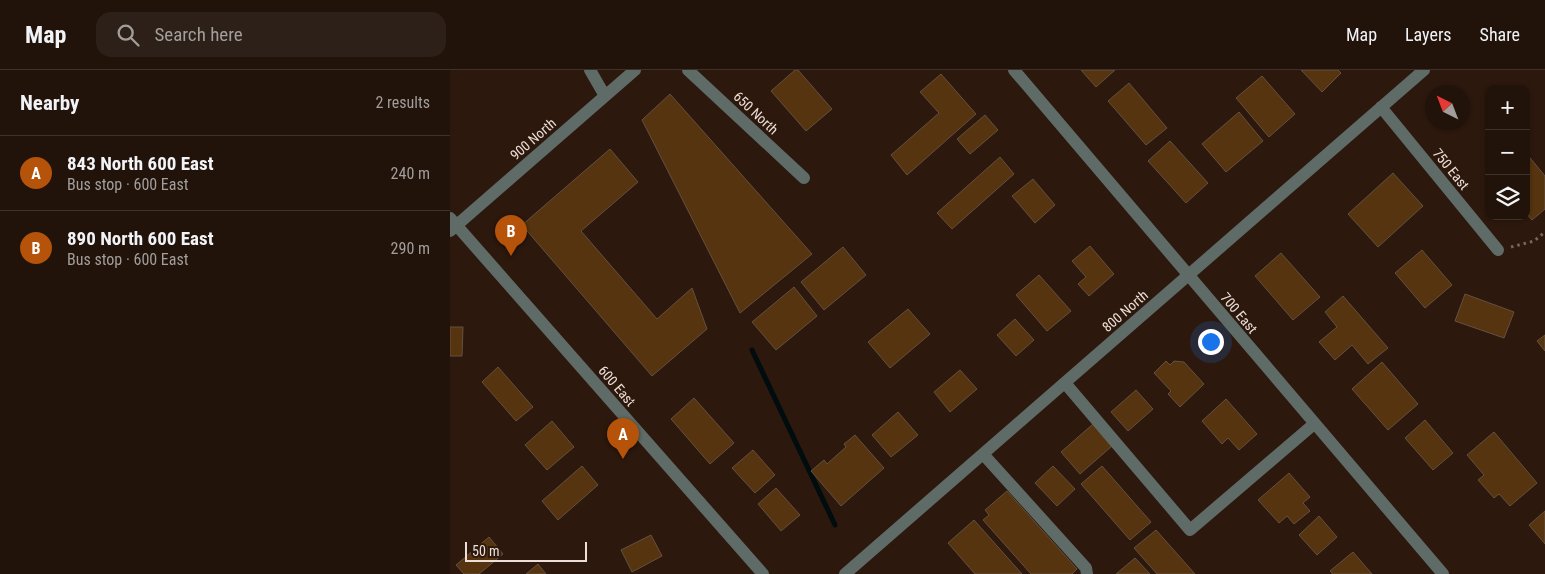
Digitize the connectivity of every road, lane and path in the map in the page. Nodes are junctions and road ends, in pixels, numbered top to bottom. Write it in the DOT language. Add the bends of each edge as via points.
graph roads {
  1 [pos="590,70"];
  2 [pos="635,70"];
  3 [pos="688,70"];
  4 [pos="1014,70"];
  5 [pos="1424,70"];
  6 [pos="605,96"];
  7 [pos="1381,107"];
  8 [pos="804,178"];
  9 [pos="452,224"];
  10 [pos="1545,232"];
  11 [pos="1498,250"];
  12 [pos="1188,276"];
  13 [pos="1065,383"];
  14 [pos="1314,424"];
  15 [pos="983,454"];
  16 [pos="763,574"];
  17 [pos="845,574"];
  18 [pos="1087,574"];
  19 [pos="1443,574"];
  1 -- 6 [label="street"];
  2 -- 6 [label="street, 900 North"];
  3 -- 8 [label="street, 650 North"];
  4 -- 12 [label="street, 700 East"];
  5 -- 7 [label="street, 800 North"];
  6 -- 9 [label="street, 900 North"];
  7 -- 11 [label="street, 750 East"];
  7 -- 12 [label="street, 800 North"];
  9 -- 16 [label="street, 600 East"];
  10 -- 11 [label="path" via="1534,241"];
  12 -- 13 [label="street, 800 North"];
  12 -- 14 [label="street, 700 East"];
  13 -- 14 [label="street" via="1190,530"];
  13 -- 15 [label="street, 800 North"];
  14 -- 19 [label="street, 700 East"];
  15 -- 17 [label="street, 800 North"];
  15 -- 18 [label="street" via="1086,568"];
}
